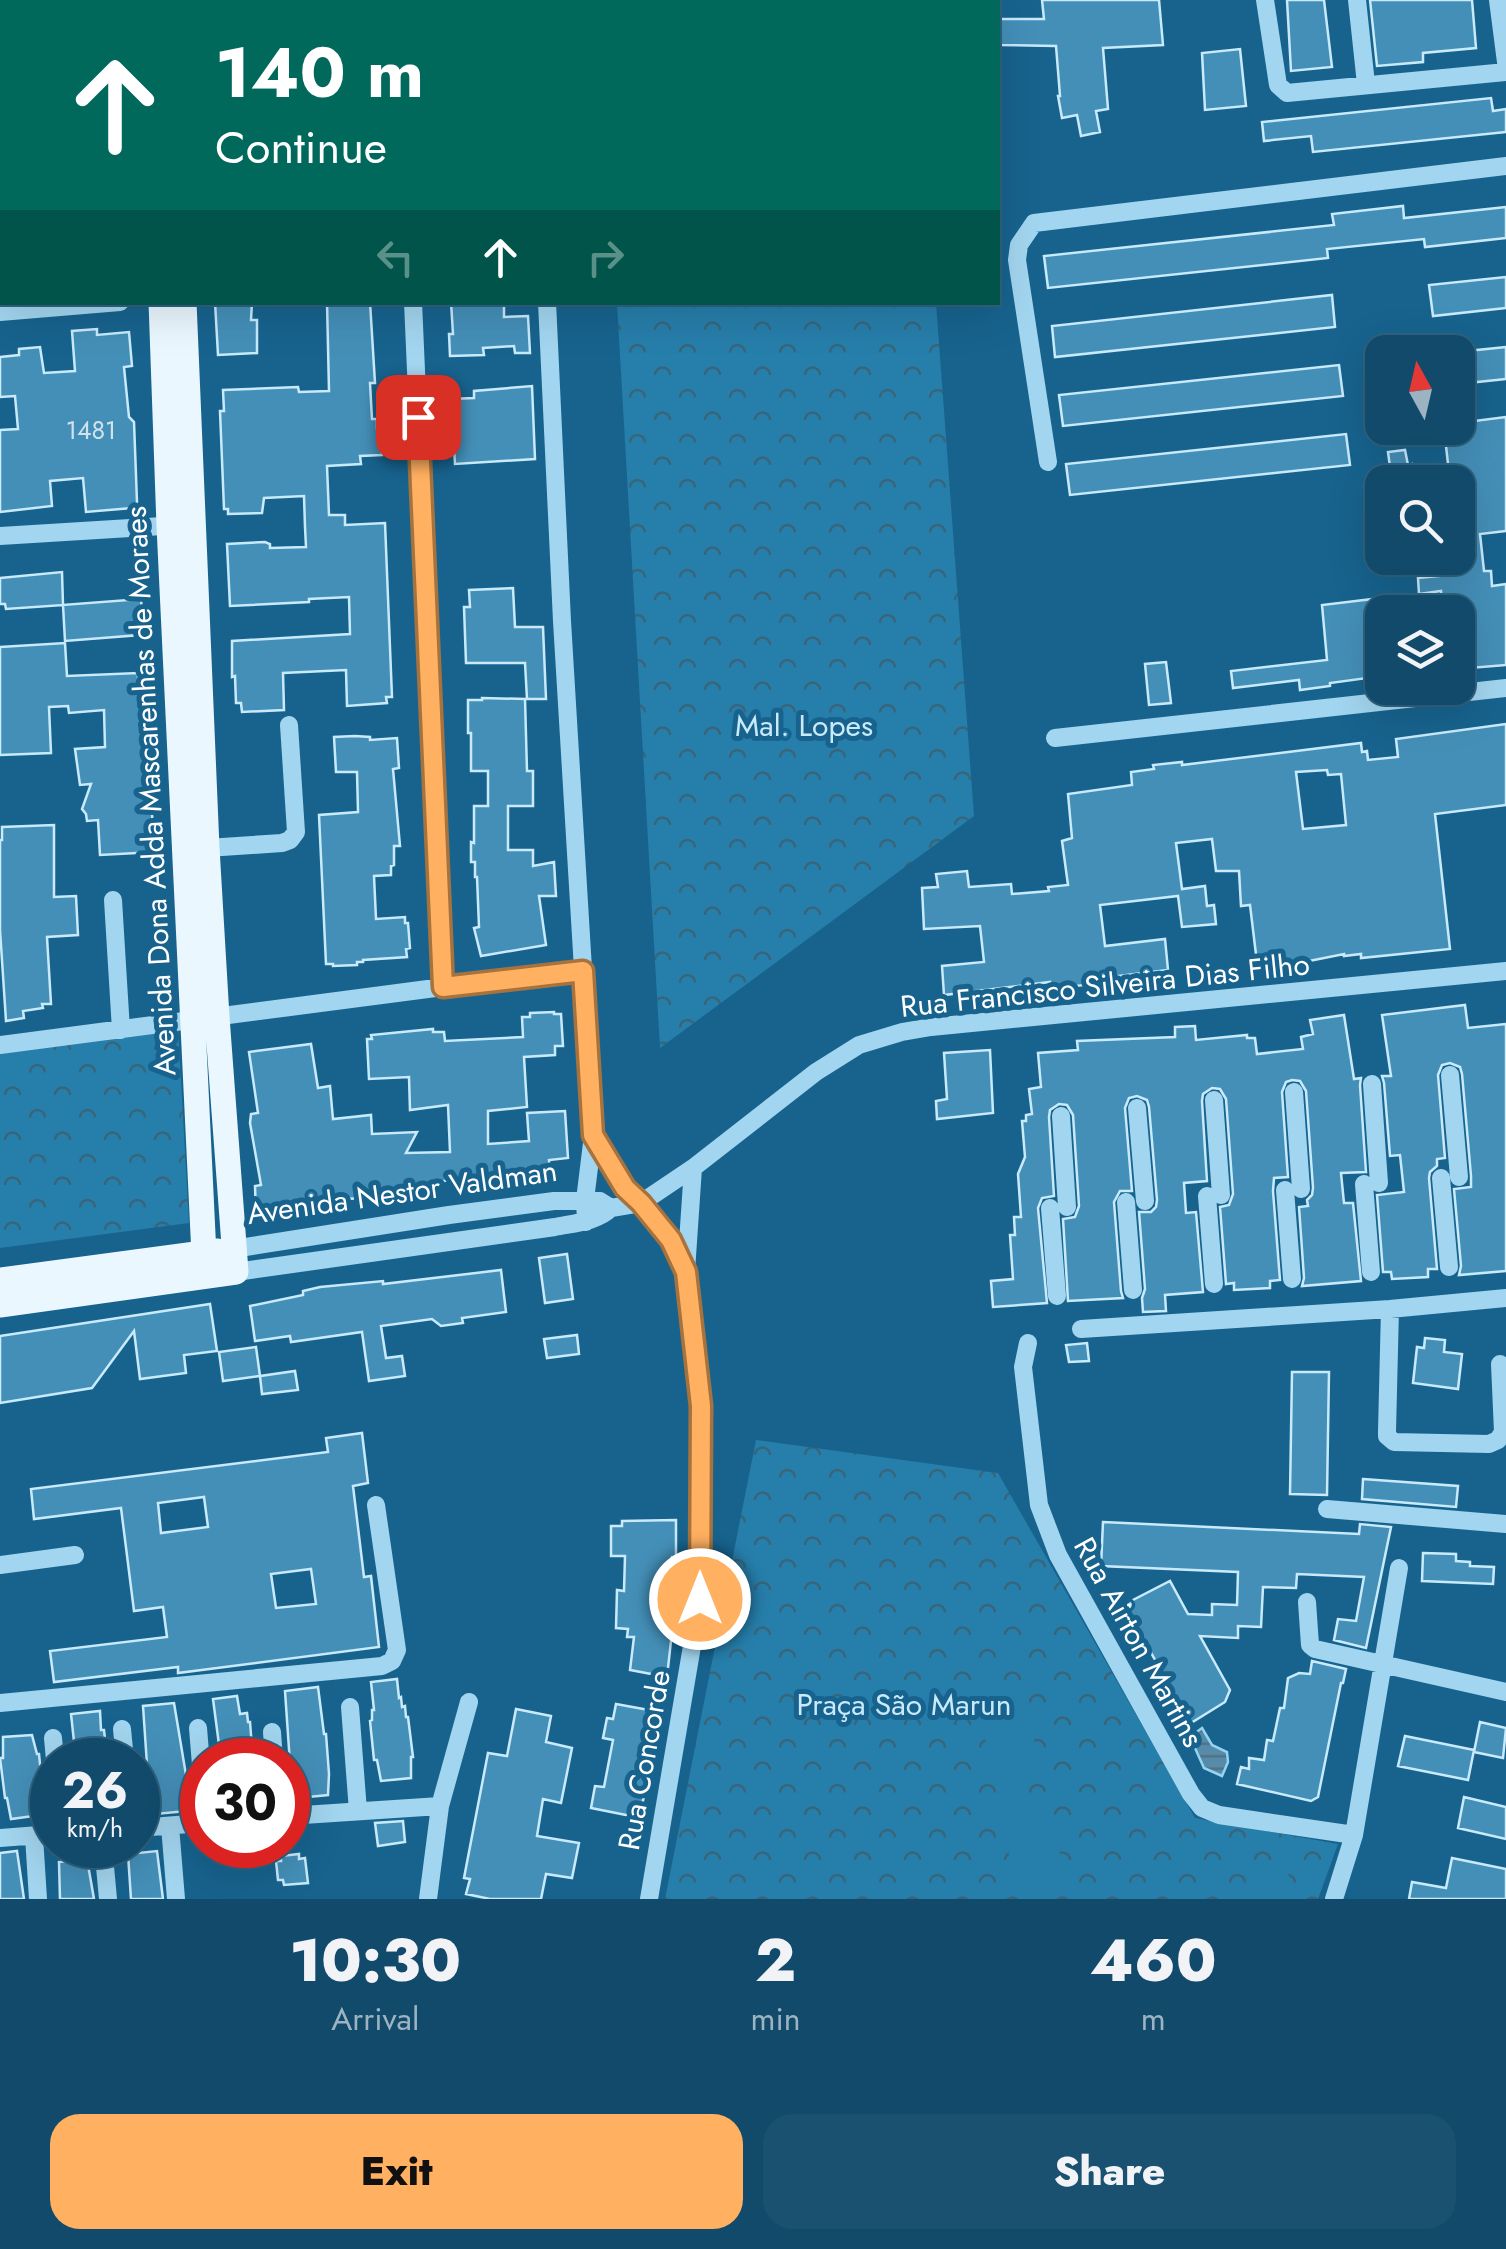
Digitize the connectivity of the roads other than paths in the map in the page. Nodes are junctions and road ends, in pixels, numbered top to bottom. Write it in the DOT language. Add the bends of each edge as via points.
graph roads {
  1 [pos="1266,0"];
  2 [pos="1357,0"];
  3 [pos="1498,0"];
  4 [pos="1506,62"];
  5 [pos="1506,72"];
  6 [pos="1366,84"];
  7 [pos="1506,166"];
  8 [pos="84,305"];
  9 [pos="161,305"];
  10 [pos="184,305"];
  11 [pos="413,305"];
  12 [pos="548,305"];
  13 [pos="0,312"];
  14 [pos="1048,462"];
  15 [pos="181,525"];
  16 [pos="0,536"];
  17 [pos="1506,688"];
  18 [pos="289,726"];
  19 [pos="1055,738"];
  20 [pos="207,848"];
  21 [pos="113,900"];
  22 [pos="583,971"];
  23 [pos="1506,971"];
  24 [pos="443,987"];
  25 [pos="205,1019"];
  26 [pos="121,1030"];
  27 [pos="0,1046"];
  28 [pos="1450,1075"];
  29 [pos="1372,1084"];
  30 [pos="1294,1092"];
  31 [pos="1214,1100"];
  32 [pos="1137,1108"];
  33 [pos="1061,1116"];
  34 [pos="593,1135"];
  35 [pos="693,1168"];
  36 [pos="585,1200"];
  37 [pos="641,1203"];
  38 [pos="611,1208"];
  39 [pos="586,1222"];
  40 [pos="234,1261"];
  41 [pos="204,1265"];
  42 [pos="1448,1266"];
  43 [pos="686,1272"];
  44 [pos="1371,1272"];
  45 [pos="1292,1278"];
  46 [pos="0,1280"];
  47 [pos="1214,1284"];
  48 [pos="1133,1290"];
  49 [pos="1057,1296"];
  50 [pos="1506,1298"];
  51 [pos="0,1305"];
  52 [pos="1390,1309"];
  53 [pos="1082,1328"];
  54 [pos="1028,1344"];
  55 [pos="1500,1364"];
  56 [pos="376,1505"];
  57 [pos="1327,1510"];
  58 [pos="1506,1524"];
  59 [pos="75,1555"];
  60 [pos="0,1565"];
  61 [pos="1399,1568"];
  62 [pos="1307,1602"];
  63 [pos="1382,1662"];
  64 [pos="1506,1692"];
  65 [pos="0,1702"];
  66 [pos="469,1702"];
  67 [pos="350,1707"];
  68 [pos="198,1728"];
  69 [pos="122,1729"];
  70 [pos="272,1732"];
  71 [pos="123,1738"];
  72 [pos="199,1738"];
  73 [pos="272,1738"];
  74 [pos="440,1806"];
  75 [pos="358,1811"];
  76 [pos="310,1814"];
  77 [pos="180,1825"];
  78 [pos="170,1826"];
  79 [pos="160,1827"];
  80 [pos="1354,1835"];
  81 [pos="30,1836"];
  82 [pos="0,1838"];
  83 [pos="40,1868"];
  84 [pos="105,1868"];
  85 [pos="38,1899"];
  86 [pos="108,1899"];
  87 [pos="176,1899"];
  88 [pos="428,1899"];
  89 [pos="648,1899"];
  90 [pos="1334,1899"];
  1 -- 6 [label="street" via="1282,90"];
  2 -- 6 [label="street"];
  3 -- 4 [label="street"];
  5 -- 6 [label="street"];
  7 -- 14 [label="street" via="1034,223 1017,260"];
  8 -- 13 [label="street"];
  9 -- 15 [label="main road, Avenida Dona Adda Mascarenhas de Moraes"];
  10 -- 15 [label="main road, Avenida Dona Adda Mascarenhas de Moraes"];
  11 -- 24 [label="street"];
  12 -- 22 [label="street"];
  15 -- 16 [label="street"];
  15 -- 20 [label="main road, Avenida Dona Adda Mascarenhas de Moraes"];
  15 -- 25 [label="main road, Avenida Dona Adda Mascarenhas de Moraes"];
  17 -- 19 [label="street"];
  18 -- 20 [label="street" via="296,832 282,843"];
  20 -- 25 [label="main road, Avenida Dona Adda Mascarenhas de Moraes"];
  21 -- 26 [label="street"];
  22 -- 24 [label="street"];
  22 -- 34 [label="street"];
  23 -- 35 [label="street, Rua Francisco Silveira Dias Filho" via="902,1032 838,1058"];
  24 -- 25 [label="street"];
  25 -- 26 [label="street"];
  25 -- 40 [label="main road, Avenida Dona Adda Mascarenhas de Moraes"];
  25 -- 41 [label="main road, Avenida Dona Adda Mascarenhas de Moraes"];
  26 -- 27 [label="street"];
  28 -- 42 [label="street"];
  29 -- 44 [label="street"];
  30 -- 45 [label="street"];
  31 -- 47 [label="street"];
  32 -- 48 [label="street"];
  33 -- 49 [label="street"];
  34 -- 36 [label="street"];
  34 -- 37 [label="street, Rua Concorde"];
  35 -- 37 [label="street, Rua Francisco Silveira Dias Filho"];
  35 -- 43 [label="street, Rua Concorde"];
  36 -- 38 [label="street, Avenida Nestor Valdman"];
  36 -- 39 [label="street"];
  36 -- 40 [label="street, Avenida Nestor Valdman" via="466,1212"];
  37 -- 38 [label="street"];
  37 -- 43 [label="street, Rua Concorde"];
  38 -- 39 [label="street, Avenida Nestor Valdman"];
  39 -- 40 [label="street, Avenida Nestor Valdman"];
  40 -- 41 [label="main road, Avenida Nestor Valdman"];
  41 -- 46 [label="main road, Avenida Nestor Valdman"];
  41 -- 51 [label="main road, Avenida Nestor Valdman"];
  43 -- 89 [label="street, Rua Concorde" via="701,1406 700,1599"];
  50 -- 52 [label="street"];
  52 -- 53 [label="street"];
  52 -- 55 [label="street" via="1386,1431 1394,1442 1498,1440"];
  54 -- 80 [label="street, Rua Airton Martins" via="1023,1367 1038,1505 1058,1555 1190,1794 1218,1814"];
  56 -- 65 [label="street" via="396,1650 382,1666"];
  57 -- 58 [label="street"];
  59 -- 60 [label="street"];
  61 -- 63 [label="street"];
  62 -- 63 [label="street" via="1312,1647"];
  63 -- 64 [label="street"];
  63 -- 80 [label="street"];
  66 -- 74 [label="street"];
  67 -- 75 [label="street"];
  68 -- 72 [label="street"];
  69 -- 71 [label="street"];
  70 -- 73 [label="street"];
  74 -- 75 [label="street"];
  74 -- 88 [label="street"];
  75 -- 76 [label="street"];
  77 -- 78 [label="street"];
  78 -- 79 [label="street"];
  78 -- 87 [label="street"];
  80 -- 90 [label="street"];
  81 -- 82 [label="street"];
  83 -- 85 [label="street"];
  84 -- 86 [label="street"];
}
